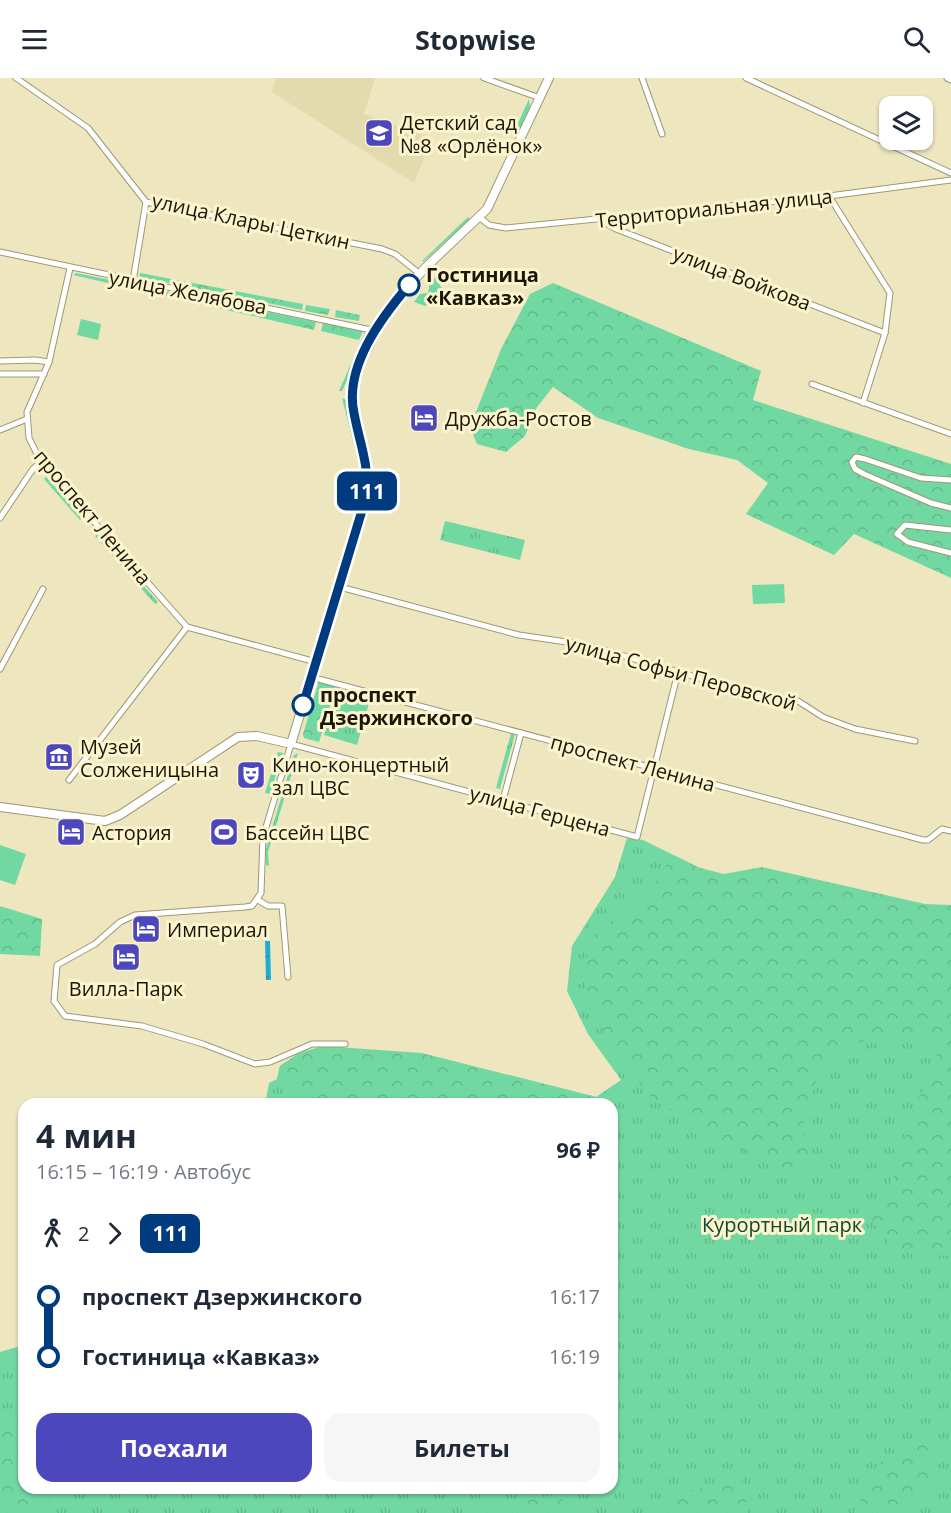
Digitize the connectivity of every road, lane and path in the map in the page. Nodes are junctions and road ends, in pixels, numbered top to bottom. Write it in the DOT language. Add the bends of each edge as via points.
graph roads {
  1 [pos="16,78"];
  2 [pos="484,78"];
  3 [pos="549,78"];
  4 [pos="642,78"];
  5 [pos="746,78"];
  6 [pos="540,98"];
  7 [pos="662,134"];
  8 [pos="951,174"];
  9 [pos="951,180"];
  10 [pos="829,196"];
  11 [pos="146,202"];
  12 [pos="479,218"];
  13 [pos="601,220"];
  14 [pos="0,252"];
  15 [pos="70,268"];
  16 [pos="420,274"];
  17 [pos="133,281"];
  18 [pos="376,332"];
  19 [pos="885,333"];
  20 [pos="0,361"];
  21 [pos="49,362"];
  22 [pos="0,374"];
  23 [pos="44,374"];
  24 [pos="812,384"];
  25 [pos="863,402"];
  26 [pos="27,419"];
  27 [pos="0,430"];
  28 [pos="951,434"];
  29 [pos="41,462"];
  30 [pos="951,480"];
  31 [pos="951,508"];
  32 [pos="0,518"];
  33 [pos="951,530"];
  34 [pos="951,553"];
  35 [pos="340,586"];
  36 [pos="43,589"];
  37 [pos="187,627"];
  38 [pos="316,662"];
  39 [pos="0,669"];
  40 [pos="678,672"];
  41 [pos="311,677"];
  42 [pos="521,733"];
  43 [pos="915,741"];
  44 [pos="291,744"];
  45 [pos="654,768"];
  46 [pos="69,780"];
  47 [pos="503,800"];
  48 [pos="0,807"];
  49 [pos="951,831"];
  50 [pos="258,900"];
  51 [pos="288,977"];
  52 [pos="345,1044"];
  1 -- 11 [label="street, улица Клары Цеткин" via="88,128"];
  2 -- 6 [label="street"];
  3 -- 6 [label="main road"];
  4 -- 7 [label="street"];
  5 -- 8 [label="street"];
  6 -- 12 [label="main road" via="496,195"];
  9 -- 10 [label="street, Территориальная улица"];
  10 -- 13 [label="street, Территориальная улица"];
  10 -- 19 [label="street" via="890,293"];
  11 -- 16 [label="street, улица Клары Цеткин" via="382,249"];
  11 -- 17 [label="street"];
  12 -- 13 [label="street, Территориальная улица" via="489,225 506,228"];
  12 -- 16 [label="main road"];
  13 -- 19 [label="street, улица Войкова"];
  14 -- 15 [label="street, улица Желябова"];
  15 -- 17 [label="street, улица Желябова"];
  15 -- 21 [label="street"];
  16 -- 18 [label="main road" via="396,300"];
  17 -- 18 [label="street, улица Желябова"];
  18 -- 35 [label="main road" via="352,386 368,480 364,507"];
  19 -- 25 [label="street"];
  20 -- 21 [label="street"];
  21 -- 23 [label="street"];
  22 -- 23 [label="street"];
  23 -- 26 [label="street" via="29,405"];
  24 -- 25 [label="street"];
  25 -- 28 [label="street"];
  26 -- 27 [label="street"];
  26 -- 29 [label="street, проспект Ленина" via="29,438"];
  29 -- 32 [label="street"];
  29 -- 37 [label="street, проспект Ленина"];
  30 -- 31 [label="street" via="921,478 856,457 852,462 864,474"];
  33 -- 34 [label="street" via="905,525 897,534 908,542"];
  35 -- 38 [label="main road"];
  35 -- 40 [label="street, улица Софьи Перовской" via="519,635 587,645"];
  36 -- 39 [label="street"];
  37 -- 38 [label="street"];
  37 -- 46 [label="street"];
  38 -- 41 [label="main road"];
  40 -- 43 [label="street, улица Софьи Перовской" via="766,698 798,701 823,717 855,729"];
  40 -- 45 [label="street"];
  41 -- 42 [label="street, проспект Ленина"];
  41 -- 44 [label="main road"];
  42 -- 45 [label="street, проспект Ленина"];
  42 -- 47 [label="street"];
  44 -- 47 [label="street, улица Герцена"];
  44 -- 48 [label="main road, улица Герцена" via="257,735 238,737 114,818 94,822"];
  44 -- 50 [label="street" via="263,837"];
  45 -- 47 [label="street, улица Герцена" via="637,837"];
  45 -- 49 [label="street, проспект Ленина" via="923,840 942,829"];
  50 -- 51 [label="street" via="268,906 282,906"];
  50 -- 52 [label="street" via="245,907 127,918 95,944 57,965 57,1009 65,1016 142,1026 255,1064 270,1062 312,1044"];
}
